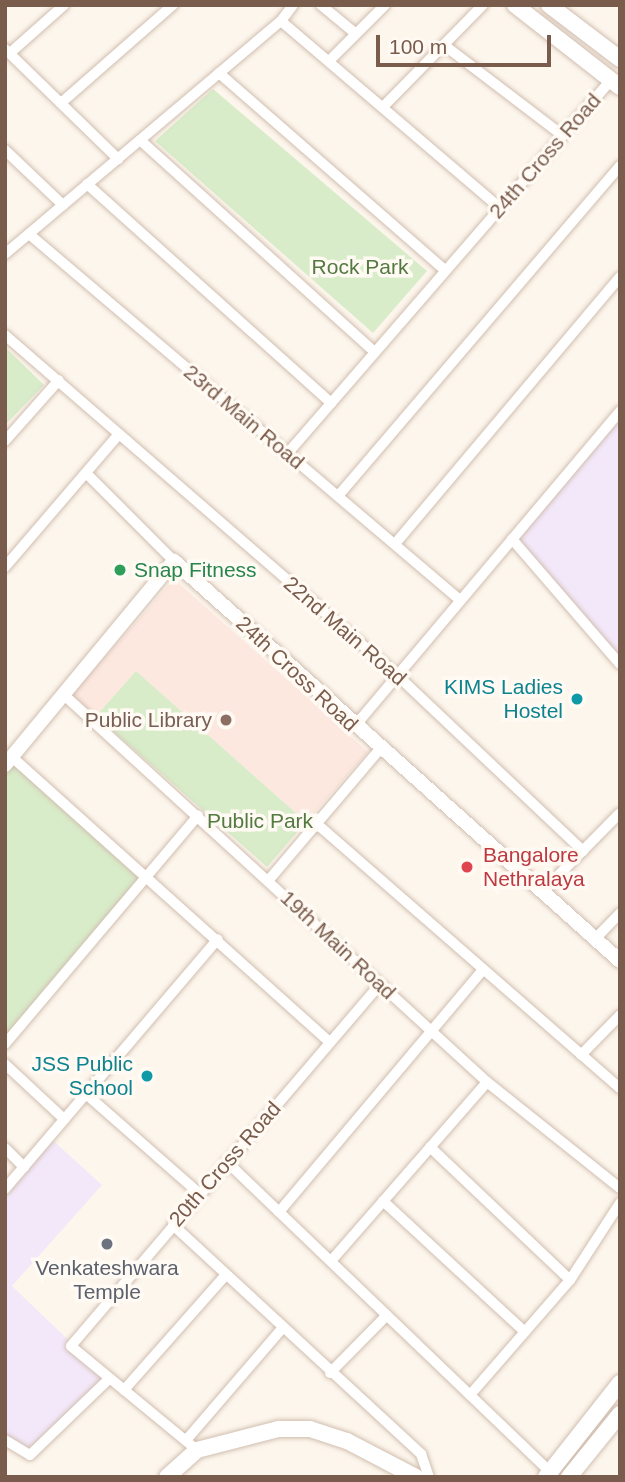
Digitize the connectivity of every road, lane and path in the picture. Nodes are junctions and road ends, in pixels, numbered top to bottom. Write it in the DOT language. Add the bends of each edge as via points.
graph roads {
  1 [pos="64,5"];
  2 [pos="173,5"];
  3 [pos="293,5"];
  4 [pos="321,5"];
  5 [pos="385,5"];
  6 [pos="483,5"];
  7 [pos="515,5"];
  8 [pos="549,5"];
  9 [pos="281,21"];
  10 [pos="356,34"];
  11 [pos="444,45"];
  12 [pos="8,51"];
  13 [pos="620,59"];
  14 [pos="329,61"];
  15 [pos="219,73"];
  16 [pos="616,84"];
  17 [pos="61,103"];
  18 [pos="383,107"];
  19 [pos="562,135"];
  20 [pos="140,140"];
  21 [pos="5,150"];
  22 [pos="118,159"];
  23 [pos="620,166"];
  24 [pos="88,184"];
  25 [pos="63,205"];
  26 [pos="499,207"];
  27 [pos="29,234"];
  28 [pos="6,252"];
  29 [pos="445,270"];
  30 [pos="620,277"];
  31 [pos="5,335"];
  32 [pos="375,352"];
  33 [pos="59,380"];
  34 [pos="331,403"];
  35 [pos="620,411"];
  36 [pos="119,434"];
  37 [pos="5,441"];
  38 [pos="286,454"];
  39 [pos="86,473"];
  40 [pos="338,496"];
  41 [pos="512,539"];
  42 [pos="395,544"];
  43 [pos="174,561"];
  44 [pos="5,567"];
  45 [pos="460,600"];
  46 [pos="620,664"];
  47 [pos="397,676"];
  48 [pos="63,694"];
  49 [pos="355,726"];
  50 [pos="379,750"];
  51 [pos="9,761"];
  52 [pos="620,813"];
  53 [pos="198,816"];
  54 [pos="317,824"];
  55 [pos="583,851"];
  56 [pos="146,878"];
  57 [pos="268,881"];
  58 [pos="541,893"];
  59 [pos="620,913"];
  60 [pos="218,939"];
  61 [pos="594,939"];
  62 [pos="620,961"];
  63 [pos="482,971"];
  64 [pos="380,984"];
  65 [pos="620,1015"];
  66 [pos="432,1032"];
  67 [pos="330,1042"];
  68 [pos="5,1044"];
  69 [pos="581,1055"];
  70 [pos="5,1064"];
  71 [pos="487,1082"];
  72 [pos="620,1088"];
  73 [pos="86,1094"];
  74 [pos="64,1119"];
  75 [pos="430,1147"];
  76 [pos="5,1148"];
  77 [pos="227,1162"];
  78 [pos="24,1167"];
  79 [pos="620,1188"];
  80 [pos="5,1189"];
  81 [pos="200,1194"];
  82 [pos="383,1201"];
  83 [pos="620,1203"];
  84 [pos="279,1212"];
  85 [pos="616,1218"];
  86 [pos="173,1225"];
  87 [pos="331,1261"];
  88 [pos="225,1276"];
  89 [pos="570,1280"];
  90 [pos="387,1315"];
  91 [pos="281,1330"];
  92 [pos="525,1332"];
  93 [pos="330,1373"];
  94 [pos="109,1379"];
  95 [pos="620,1383"];
  96 [pos="124,1390"];
  97 [pos="470,1395"];
  98 [pos="620,1414"];
  99 [pos="5,1440"];
  100 [pos="193,1444"];
  101 [pos="548,1474"];
  102 [pos="167,1477"];
  103 [pos="416,1477"];
  104 [pos="429,1477"];
  105 [pos="569,1477"];
  1 -- 12 [label="street"];
  2 -- 17 [label="street"];
  3 -- 9 [label="street"];
  4 -- 10 [label="street"];
  5 -- 10 [label="street"];
  6 -- 11 [label="street"];
  7 -- 16 [label="main road"];
  8 -- 13 [label="main road"];
  9 -- 14 [label="street"];
  9 -- 15 [label="street"];
  10 -- 14 [label="street"];
  11 -- 18 [label="street"];
  11 -- 19 [label="street"];
  12 -- 17 [label="street"];
  14 -- 18 [label="street"];
  15 -- 20 [label="street"];
  15 -- 29 [label="street"];
  16 -- 19 [label="street, 24th Cross Road"];
  17 -- 22 [label="street"];
  18 -- 26 [label="street"];
  19 -- 26 [label="street, 24th Cross Road"];
  20 -- 22 [label="street"];
  20 -- 32 [label="street"];
  21 -- 25 [label="street"];
  22 -- 24 [label="street"];
  23 -- 40 [label="street"];
  24 -- 25 [label="street"];
  24 -- 34 [label="street"];
  25 -- 27 [label="street"];
  26 -- 29 [label="street, 24th Cross Road"];
  27 -- 28 [label="street"];
  27 -- 38 [label="street, 23rd Main Road"];
  29 -- 32 [label="street, 24th Cross Road"];
  30 -- 42 [label="street"];
  31 -- 33 [label="street, 22nd Main Road"];
  32 -- 34 [label="street, 24th Cross Road"];
  33 -- 36 [label="street, 22nd Main Road"];
  33 -- 37 [label="street"];
  34 -- 38 [label="street, 24th Cross Road"];
  35 -- 41 [label="street"];
  36 -- 39 [label="street"];
  36 -- 47 [label="street, 22nd Main Road"];
  38 -- 40 [label="street, 23rd Main Road"];
  39 -- 43 [label="street"];
  39 -- 44 [label="street"];
  40 -- 42 [label="street, 23rd Main Road"];
  41 -- 45 [label="street"];
  41 -- 46 [label="street"];
  42 -- 45 [label="street, 23rd Main Road"];
  43 -- 48 [label="street"];
  43 -- 49 [label="street, 24th Cross Road"];
  45 -- 47 [label="street"];
  47 -- 49 [label="street"];
  47 -- 55 [label="street, 22nd Main Road"];
  48 -- 51 [label="street"];
  48 -- 53 [label="street, 19th Main Road"];
  49 -- 50 [label="street, 24th Cross Road"];
  50 -- 54 [label="street"];
  50 -- 58 [label="street, 24th Cross Road"];
  51 -- 56 [label="street"];
  52 -- 55 [label="street"];
  53 -- 56 [label="street"];
  53 -- 57 [label="street, 19th Main Road"];
  54 -- 57 [label="street"];
  54 -- 63 [label="street"];
  55 -- 58 [label="street"];
  56 -- 60 [label="street"];
  56 -- 68 [label="street"];
  57 -- 64 [label="street, 19th Main Road"];
  58 -- 61 [label="street, 24th Cross Road"];
  59 -- 61 [label="street"];
  60 -- 67 [label="street"];
  60 -- 73 [label="street"];
  61 -- 62 [label="street, 24th Cross Road"];
  63 -- 66 [label="street"];
  63 -- 69 [label="street"];
  64 -- 66 [label="street, 19th Main Road"];
  64 -- 67 [label="street, 20th Cross Road"];
  65 -- 69 [label="street"];
  66 -- 71 [label="street, 19th Main Road"];
  66 -- 84 [label="street"];
  67 -- 77 [label="street, 20th Cross Road"];
  69 -- 72 [label="street"];
  70 -- 74 [label="street"];
  71 -- 75 [label="street"];
  71 -- 79 [label="street, 19th Main Road"];
  73 -- 74 [label="street"];
  73 -- 81 [label="street"];
  74 -- 78 [label="street"];
  75 -- 82 [label="street"];
  75 -- 89 [label="street"];
  76 -- 78 [label="street"];
  77 -- 81 [label="street, 20th Cross Road"];
  77 -- 84 [label="street"];
  78 -- 80 [label="street"];
  81 -- 86 [label="street, 20th Cross Road"];
  82 -- 87 [label="street"];
  82 -- 92 [label="street"];
  83 -- 85 [label="street"];
  84 -- 87 [label="street"];
  85 -- 89 [label="street"];
  86 -- 88 [label="street"];
  86 -- 94 [label="street, 20th Cross Road" via="71,1346"];
  87 -- 90 [label="street"];
  88 -- 91 [label="street"];
  88 -- 96 [label="street"];
  89 -- 92 [label="street"];
  90 -- 93 [label="street"];
  90 -- 97 [label="street"];
  91 -- 93 [label="street"];
  91 -- 100 [label="street"];
  92 -- 97 [label="street"];
  93 -- 104 [label="street" via="421,1454"];
  94 -- 96 [label="street"];
  94 -- 99 [label="street" via="30,1455"];
  95 -- 101 [label="main road"];
  96 -- 100 [label="street"];
  97 -- 101 [label="street"];
  98 -- 105 [label="main road"];
  100 -- 102 [label="main road"];
  100 -- 103 [label="main road" via="279,1429 310,1429 347,1441"];
}
